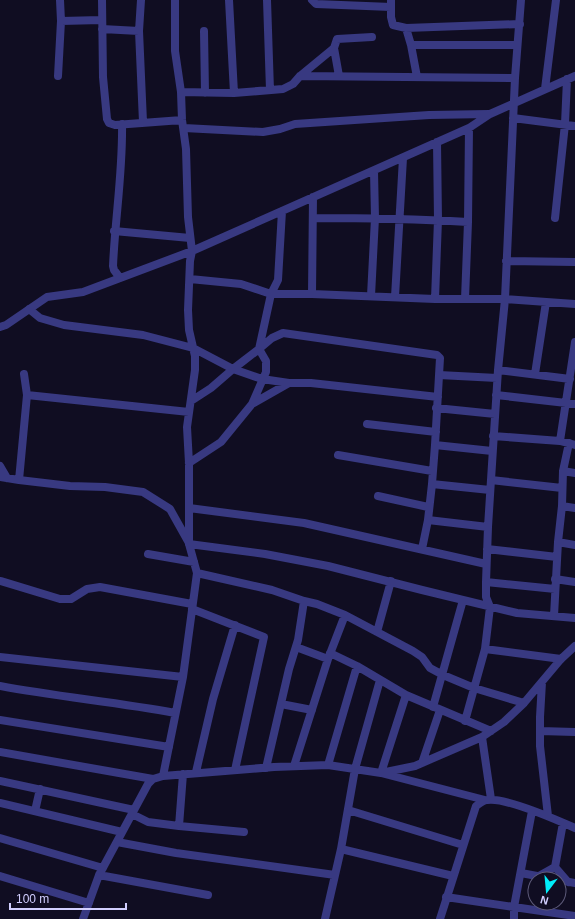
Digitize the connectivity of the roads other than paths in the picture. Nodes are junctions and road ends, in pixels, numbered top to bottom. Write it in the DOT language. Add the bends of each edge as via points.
graph roads {
  1 [pos="60,0"];
  2 [pos="102,0"];
  3 [pos="141,0"];
  4 [pos="175,0"];
  5 [pos="229,0"];
  6 [pos="267,0"];
  7 [pos="312,0"];
  8 [pos="521,0"];
  9 [pos="556,0"];
  10 [pos="391,3"];
  11 [pos="61,21"];
  12 [pos="520,24"];
  13 [pos="102,25"];
  14 [pos="406,28"];
  15 [pos="139,31"];
  16 [pos="204,31"];
  17 [pos="372,37"];
  18 [pos="517,45"];
  19 [pos="411,46"];
  20 [pos="334,48"];
  21 [pos="58,76"];
  22 [pos="300,76"];
  23 [pos="339,76"];
  24 [pos="417,77"];
  25 [pos="515,78"];
  26 [pos="571,78"];
  27 [pos="545,89"];
  28 [pos="270,90"];
  29 [pos="181,92"];
  30 [pos="205,93"];
  31 [pos="234,93"];
  32 [pos="514,105"];
  33 [pos="490,114"];
  34 [pos="513,118"];
  35 [pos="143,122"];
  36 [pos="122,124"];
  37 [pos="183,124"];
  38 [pos="565,124"];
  39 [pos="575,126"];
  40 [pos="469,128"];
  41 [pos="437,142"];
  42 [pos="403,158"];
  43 [pos="374,171"];
  44 [pos="313,197"];
  45 [pos="282,211"];
  46 [pos="313,218"];
  47 [pos="375,218"];
  48 [pos="555,218"];
  49 [pos="400,220"];
  50 [pos="438,220"];
  51 [pos="468,222"];
  52 [pos="114,231"];
  53 [pos="190,238"];
  54 [pos="192,251"];
  55 [pos="506,261"];
  56 [pos="575,262"];
  57 [pos="120,278"];
  58 [pos="190,279"];
  59 [pos="271,294"];
  60 [pos="312,294"];
  61 [pos="371,296"];
  62 [pos="395,297"];
  63 [pos="435,299"];
  64 [pos="465,299"];
  65 [pos="505,299"];
  66 [pos="546,302"];
  67 [pos="575,304"];
  68 [pos="29,309"];
  69 [pos="0,327"];
  70 [pos="575,342"];
  71 [pos="193,348"];
  72 [pos="259,349"];
  73 [pos="574,353"];
  74 [pos="233,369"];
  75 [pos="498,370"];
  76 [pos="24,374"];
  77 [pos="535,374"];
  78 [pos="439,375"];
  79 [pos="497,378"];
  80 [pos="262,379"];
  81 [pos="570,379"];
  82 [pos="289,383"];
  83 [pos="27,395"];
  84 [pos="496,395"];
  85 [pos="438,397"];
  86 [pos="191,401"];
  87 [pos="566,402"];
  88 [pos="252,404"];
  89 [pos="575,404"];
  90 [pos="436,408"];
  91 [pos="189,412"];
  92 [pos="495,414"];
  93 [pos="367,424"];
  94 [pos="436,432"];
  95 [pos="493,436"];
  96 [pos="560,441"];
  97 [pos="435,444"];
  98 [pos="572,444"];
  99 [pos="492,451"];
  100 [pos="338,455"];
  101 [pos="189,463"];
  102 [pos="0,466"];
  103 [pos="432,471"];
  104 [pos="563,471"];
  105 [pos="575,473"];
  106 [pos="3,477"];
  107 [pos="19,480"];
  108 [pos="491,480"];
  109 [pos="432,484"];
  110 [pos="562,488"];
  111 [pos="490,490"];
  112 [pos="378,496"];
  113 [pos="562,506"];
  114 [pos="428,507"];
  115 [pos="189,508"];
  116 [pos="575,508"];
  117 [pos="428,520"];
  118 [pos="488,527"];
  119 [pos="558,542"];
  120 [pos="189,544"];
  121 [pos="575,545"];
  122 [pos="422,549"];
  123 [pos="487,549"];
  124 [pos="148,554"];
  125 [pos="557,557"];
  126 [pos="194,562"];
  127 [pos="486,564"];
  128 [pos="197,573"];
  129 [pos="556,579"];
  130 [pos="1,581"];
  131 [pos="392,581"];
  132 [pos="486,582"];
  133 [pos="575,582"];
  134 [pos="555,589"];
  135 [pos="463,600"];
  136 [pos="304,601"];
  137 [pos="192,607"];
  138 [pos="490,607"];
  139 [pos="345,615"];
  140 [pos="554,616"];
  141 [pos="575,618"];
  142 [pos="235,625"];
  143 [pos="377,632"];
  144 [pos="575,646"];
  145 [pos="296,647"];
  146 [pos="485,649"];
  147 [pos="329,656"];
  148 [pos="0,657"];
  149 [pos="561,658"];
  150 [pos="357,666"];
  151 [pos="443,675"];
  152 [pos="183,677"];
  153 [pos="380,680"];
  154 [pos="542,682"];
  155 [pos="0,686"];
  156 [pos="474,688"];
  157 [pos="406,695"];
  158 [pos="524,703"];
  159 [pos="281,704"];
  160 [pos="436,709"];
  161 [pos="312,710"];
  162 [pos="175,713"];
  163 [pos="0,720"];
  164 [pos="466,721"];
  165 [pos="491,731"];
  166 [pos="540,731"];
  167 [pos="575,732"];
  168 [pos="482,737"];
  169 [pos="169,747"];
  170 [pos="0,752"];
  171 [pos="422,763"];
  172 [pos="328,765"];
  173 [pos="294,766"];
  174 [pos="266,768"];
  175 [pos="355,769"];
  176 [pos="235,770"];
  177 [pos="196,772"];
  178 [pos="381,773"];
  179 [pos="183,774"];
  180 [pos="163,776"];
  181 [pos="153,779"];
  182 [pos="0,781"];
  183 [pos="40,789"];
  184 [pos="488,800"];
  185 [pos="0,803"];
  186 [pos="348,810"];
  187 [pos="532,810"];
  188 [pos="35,812"];
  189 [pos="133,812"];
  190 [pos="548,816"];
  191 [pos="563,823"];
  192 [pos="180,826"];
  193 [pos="575,828"];
  194 [pos="122,832"];
  195 [pos="244,832"];
  196 [pos="0,838"];
  197 [pos="116,842"];
  198 [pos="463,845"];
  199 [pos="341,849"];
  200 [pos="554,867"];
  201 [pos="101,871"];
  202 [pos="547,871"];
  203 [pos="521,873"];
  204 [pos="527,874"];
  205 [pos="335,875"];
  206 [pos="0,876"];
  207 [pos="453,876"];
  208 [pos="572,883"];
  209 [pos="208,895"];
  210 [pos="446,896"];
  211 [pos="89,903"];
  212 [pos="514,907"];
  213 [pos="575,916"];
  214 [pos="83,919"];
  215 [pos="325,919"];
  216 [pos="440,919"];
  217 [pos="514,919"];
  1 -- 11 [label="street"];
  2 -- 13 [label="street"];
  3 -- 15 [label="street"];
  4 -- 29 [label="street" via="175,51"];
  5 -- 31 [label="street"];
  6 -- 28 [label="street"];
  7 -- 10 [label="street" via="316,4"];
  8 -- 12 [label="street"];
  9 -- 27 [label="street"];
  10 -- 14 [label="street" via="393,25"];
  11 -- 13 [label="street"];
  11 -- 21 [label="street"];
  12 -- 14 [label="street"];
  12 -- 18 [label="street"];
  13 -- 15 [label="street"];
  13 -- 36 [label="street" via="107,119 114,125"];
  14 -- 19 [label="street"];
  15 -- 35 [label="street"];
  16 -- 30 [label="street"];
  17 -- 20 [label="street" via="337,39"];
  18 -- 19 [label="street"];
  18 -- 25 [label="street"];
  19 -- 24 [label="street"];
  20 -- 22 [label="street"];
  20 -- 23 [label="street"];
  22 -- 23 [label="street"];
  22 -- 28 [label="street" via="293,84 283,89"];
  23 -- 24 [label="street"];
  24 -- 25 [label="street"];
  25 -- 32 [label="street"];
  26 -- 27 [label="street"];
  26 -- 38 [label="street"];
  27 -- 32 [label="street"];
  28 -- 31 [label="street"];
  29 -- 30 [label="street"];
  29 -- 37 [label="street"];
  30 -- 31 [label="street"];
  32 -- 33 [label="street"];
  32 -- 34 [label="street"];
  33 -- 37 [label="street" via="302,123 263,132"];
  33 -- 40 [label="street"];
  34 -- 38 [label="street"];
  34 -- 55 [label="street"];
  35 -- 36 [label="street"];
  35 -- 37 [label="street"];
  36 -- 52 [label="street" via="123,143"];
  37 -- 53 [label="street"];
  38 -- 39 [label="street"];
  38 -- 48 [label="street"];
  40 -- 41 [label="street"];
  40 -- 51 [label="street"];
  41 -- 42 [label="street"];
  41 -- 50 [label="street"];
  42 -- 43 [label="street"];
  42 -- 49 [label="street"];
  43 -- 44 [label="street"];
  43 -- 47 [label="street"];
  44 -- 45 [label="street"];
  44 -- 46 [label="street"];
  45 -- 54 [label="street"];
  45 -- 59 [label="street" via="278,280"];
  46 -- 47 [label="street"];
  46 -- 60 [label="street"];
  47 -- 49 [label="street"];
  47 -- 61 [label="street"];
  49 -- 50 [label="street"];
  49 -- 62 [label="street"];
  50 -- 51 [label="street"];
  50 -- 63 [label="street"];
  51 -- 64 [label="street"];
  52 -- 53 [label="street"];
  52 -- 57 [label="street" via="113,266"];
  53 -- 54 [label="street"];
  54 -- 57 [label="street"];
  54 -- 58 [label="street"];
  55 -- 56 [label="street"];
  55 -- 65 [label="street"];
  57 -- 68 [label="street" via="83,292 47,297"];
  58 -- 59 [label="street" via="241,284"];
  58 -- 71 [label="street" via="188,314"];
  59 -- 60 [label="street"];
  59 -- 72 [label="street"];
  60 -- 61 [label="street"];
  61 -- 62 [label="street"];
  62 -- 63 [label="street"];
  63 -- 64 [label="street"];
  64 -- 65 [label="street"];
  65 -- 66 [label="street"];
  65 -- 75 [label="street"];
  66 -- 67 [label="street"];
  66 -- 77 [label="street"];
  68 -- 69 [label="street"];
  68 -- 71 [label="street" via="40,318 64,325 142,335"];
  70 -- 73 [label="street"];
  71 -- 74 [label="street"];
  71 -- 86 [label="street" via="195,370"];
  72 -- 74 [label="street"];
  72 -- 78 [label="street" via="283,333 431,354 440,358"];
  72 -- 80 [label="street" via="266,361 266,372"];
  73 -- 81 [label="street"];
  74 -- 80 [label="street"];
  74 -- 86 [label="street"];
  75 -- 77 [label="street"];
  75 -- 79 [label="street"];
  76 -- 83 [label="street"];
  77 -- 81 [label="street"];
  78 -- 79 [label="street"];
  78 -- 85 [label="street"];
  79 -- 84 [label="street"];
  80 -- 82 [label="street"];
  80 -- 88 [label="street"];
  81 -- 87 [label="street"];
  82 -- 85 [label="street" via="311,383"];
  82 -- 88 [label="street"];
  83 -- 91 [label="street"];
  83 -- 107 [label="street"];
  84 -- 87 [label="street"];
  84 -- 92 [label="street"];
  85 -- 90 [label="street"];
  86 -- 91 [label="street"];
  87 -- 89 [label="street"];
  87 -- 96 [label="street"];
  88 -- 101 [label="street" via="221,442"];
  90 -- 92 [label="street"];
  90 -- 94 [label="street"];
  91 -- 101 [label="street"];
  92 -- 95 [label="street"];
  93 -- 94 [label="street"];
  94 -- 97 [label="street"];
  95 -- 96 [label="street"];
  95 -- 99 [label="street"];
  96 -- 98 [label="street"];
  97 -- 99 [label="street"];
  97 -- 103 [label="street"];
  98 -- 104 [label="street"];
  99 -- 108 [label="street"];
  100 -- 103 [label="street"];
  101 -- 115 [label="street"];
  102 -- 106 [label="street"];
  103 -- 109 [label="street"];
  104 -- 105 [label="street"];
  104 -- 110 [label="street"];
  106 -- 107 [label="street"];
  107 -- 120 [label="street" via="143,492 170,509"];
  108 -- 110 [label="street"];
  108 -- 111 [label="street"];
  109 -- 111 [label="street"];
  109 -- 114 [label="street"];
  110 -- 113 [label="street"];
  111 -- 118 [label="street"];
  112 -- 114 [label="street"];
  113 -- 116 [label="street"];
  113 -- 119 [label="street"];
  114 -- 117 [label="street"];
  115 -- 120 [label="street"];
  115 -- 122 [label="street" via="304,523"];
  117 -- 118 [label="street"];
  117 -- 122 [label="street"];
  118 -- 123 [label="street"];
  119 -- 121 [label="street"];
  119 -- 125 [label="street"];
  120 -- 126 [label="street"];
  120 -- 131 [label="street" via="265,554"];
  122 -- 127 [label="street"];
  123 -- 125 [label="street"];
  123 -- 127 [label="street"];
  124 -- 126 [label="street"];
  125 -- 129 [label="street"];
  126 -- 128 [label="street"];
  127 -- 132 [label="street"];
  128 -- 136 [label="street" via="272,590"];
  128 -- 137 [label="street"];
  129 -- 133 [label="street"];
  129 -- 134 [label="street"];
  130 -- 137 [label="street" via="60,599 72,599 87,589 100,588"];
  131 -- 135 [label="street"];
  131 -- 143 [label="street"];
  132 -- 134 [label="street"];
  132 -- 138 [label="street" via="486,597"];
  134 -- 140 [label="street"];
  135 -- 138 [label="street"];
  135 -- 151 [label="street"];
  136 -- 139 [label="street"];
  136 -- 145 [label="street"];
  137 -- 142 [label="street"];
  137 -- 152 [label="street"];
  138 -- 140 [label="street" via="517,613"];
  138 -- 146 [label="street"];
  139 -- 143 [label="street"];
  139 -- 147 [label="street"];
  140 -- 141 [label="street"];
  142 -- 176 [label="street" via="264,637"];
  142 -- 177 [label="street" via="213,699"];
  143 -- 151 [label="street" via="413,651 422,657 430,668"];
  144 -- 149 [label="street"];
  145 -- 147 [label="street"];
  145 -- 159 [label="street"];
  146 -- 149 [label="street"];
  146 -- 156 [label="street"];
  147 -- 150 [label="street"];
  147 -- 161 [label="street"];
  148 -- 152 [label="street"];
  149 -- 154 [label="street"];
  150 -- 153 [label="street"];
  150 -- 172 [label="street"];
  151 -- 156 [label="street"];
  151 -- 160 [label="street"];
  152 -- 162 [label="street"];
  153 -- 157 [label="street"];
  153 -- 175 [label="street"];
  154 -- 158 [label="street"];
  154 -- 166 [label="street"];
  155 -- 162 [label="street"];
  156 -- 158 [label="street"];
  156 -- 164 [label="street"];
  157 -- 160 [label="street"];
  157 -- 178 [label="street"];
  158 -- 165 [label="street"];
  159 -- 161 [label="street"];
  159 -- 174 [label="street"];
  160 -- 164 [label="street"];
  160 -- 171 [label="street"];
  161 -- 173 [label="street"];
  162 -- 169 [label="street"];
  163 -- 169 [label="street"];
  164 -- 165 [label="street"];
  165 -- 168 [label="street"];
  166 -- 167 [label="street"];
  166 -- 190 [label="street"];
  168 -- 171 [label="street"];
  168 -- 184 [label="street"];
  169 -- 180 [label="street"];
  170 -- 181 [label="street"];
  171 -- 178 [label="street"];
  172 -- 173 [label="street"];
  172 -- 175 [label="street"];
  173 -- 174 [label="street"];
  174 -- 176 [label="street"];
  175 -- 178 [label="street"];
  175 -- 186 [label="street"];
  176 -- 177 [label="street"];
  177 -- 179 [label="street"];
  178 -- 184 [label="street"];
  179 -- 180 [label="street"];
  179 -- 192 [label="street"];
  180 -- 181 [label="street"];
  181 -- 189 [label="street"];
  182 -- 183 [label="street"];
  183 -- 188 [label="street"];
  183 -- 189 [label="street"];
  184 -- 187 [label="street"];
  184 -- 198 [label="street" via="476,806"];
  185 -- 188 [label="street"];
  186 -- 198 [label="street"];
  186 -- 199 [label="street"];
  187 -- 190 [label="street"];
  187 -- 203 [label="street"];
  188 -- 194 [label="street"];
  189 -- 192 [label="street" via="148,822"];
  189 -- 194 [label="street"];
  190 -- 191 [label="street"];
  191 -- 193 [label="street"];
  191 -- 200 [label="street"];
  192 -- 195 [label="street"];
  194 -- 197 [label="street"];
  196 -- 201 [label="street"];
  197 -- 201 [label="street"];
  197 -- 205 [label="street"];
  198 -- 207 [label="street"];
  199 -- 205 [label="street"];
  199 -- 207 [label="street"];
  200 -- 202 [label="street"];
  200 -- 208 [label="street"];
  201 -- 209 [label="street"];
  201 -- 211 [label="street"];
  203 -- 204 [label="street"];
  203 -- 212 [label="street"];
  205 -- 215 [label="street"];
  206 -- 211 [label="street"];
  207 -- 210 [label="street"];
  210 -- 212 [label="street"];
  210 -- 216 [label="street"];
  211 -- 214 [label="street"];
  212 -- 213 [label="street"];
  212 -- 217 [label="street"];
}
